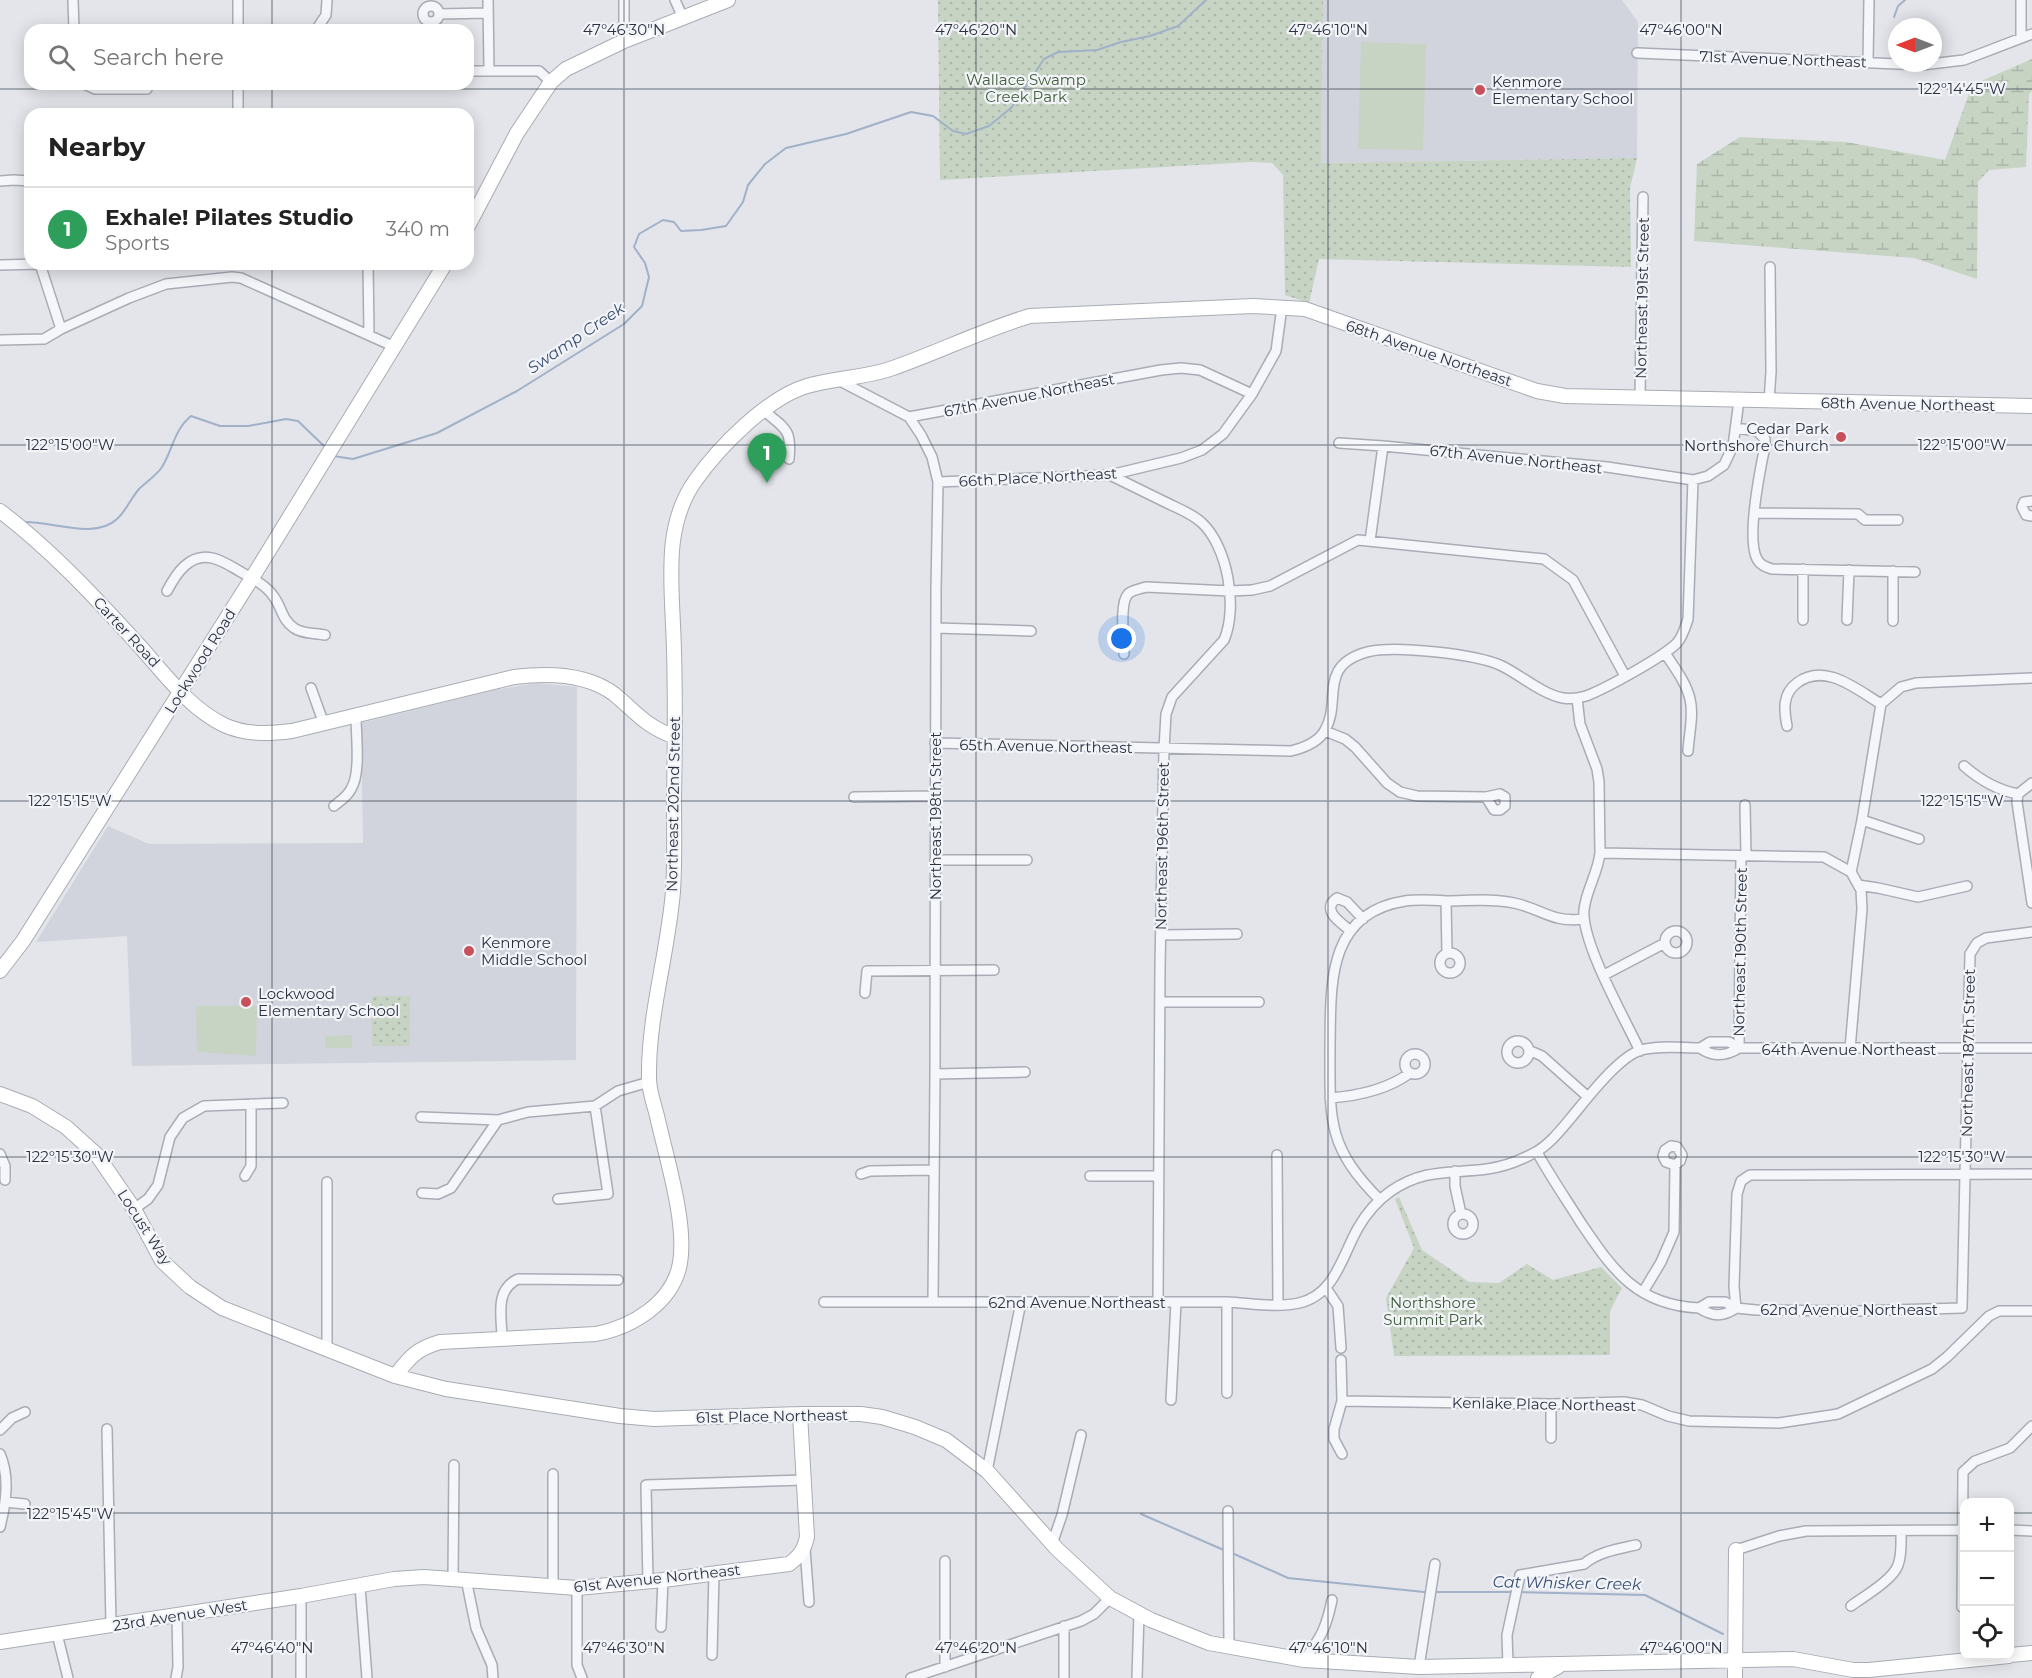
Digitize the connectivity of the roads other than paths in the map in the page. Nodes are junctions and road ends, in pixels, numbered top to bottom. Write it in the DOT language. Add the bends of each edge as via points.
graph roads {
  1 [pos="73,0"];
  2 [pos="238,0"];
  3 [pos="327,0"];
  4 [pos="488,0"];
  5 [pos="624,0"];
  6 [pos="675,0"];
  7 [pos="728,0"];
  8 [pos="1869,0"];
  9 [pos="2021,0"];
  10 [pos="488,13"];
  11 [pos="440,14"];
  12 [pos="683,18"];
  13 [pos="74,24"];
  14 [pos="238,24"];
  15 [pos="320,24"];
  16 [pos="2032,34"];
  17 [pos="2021,38"];
  18 [pos="624,41"];
  19 [pos="1637,52"];
  20 [pos="1868,62"];
  21 [pos="474,71"];
  22 [pos="489,71"];
  23 [pos="551,82"];
  24 [pos="238,90"];
  25 [pos="238,108"];
  26 [pos="0,181"];
  27 [pos="24,181"];
  28 [pos="1643,197"];
  29 [pos="474,215"];
  30 [pos="24,264"];
  31 [pos="0,265"];
  32 [pos="1770,267"];
  33 [pos="42,270"];
  34 [pos="368,270"];
  35 [pos="441,270"];
  36 [pos="1282,307"];
  37 [pos="61,329"];
  38 [pos="369,334"];
  39 [pos="0,340"];
  40 [pos="395,347"];
  41 [pos="838,380"];
  42 [pos="1251,394"];
  43 [pos="1641,398"];
  44 [pos="1740,400"];
  45 [pos="1769,401"];
  46 [pos="2032,406"];
  47 [pos="763,410"];
  48 [pos="909,417"];
  49 [pos="1736,428"];
  50 [pos="1339,444"];
  51 [pos="1383,446"];
  52 [pos="789,459"];
  53 [pos="1110,475"];
  54 [pos="1693,480"];
  55 [pos="939,482"];
  56 [pos="2032,501"];
  57 [pos="0,511"];
  58 [pos="1755,513"];
  59 [pos="2032,516"];
  60 [pos="1898,520"];
  61 [pos="1370,541"];
  62 [pos="1803,569"];
  63 [pos="1849,570"];
  64 [pos="1893,571"];
  65 [pos="1915,572"];
  66 [pos="252,578"];
  67 [pos="167,591"];
  68 [pos="1230,591"];
  69 [pos="1847,620"];
  70 [pos="1803,621"];
  71 [pos="1893,621"];
  72 [pos="936,628"];
  73 [pos="1031,631"];
  74 [pos="325,635"];
  75 [pos="1665,653"];
  76 [pos="1124,654"];
  77 [pos="1625,676"];
  78 [pos="2032,678"];
  79 [pos="311,688"];
  80 [pos="181,692"];
  81 [pos="1577,698"];
  82 [pos="1881,704"];
  83 [pos="356,717"];
  84 [pos="324,724"];
  85 [pos="1787,726"];
  86 [pos="1325,731"];
  87 [pos="675,737"];
  88 [pos="935,743"];
  89 [pos="1164,749"];
  90 [pos="1688,751"];
  91 [pos="1964,766"];
  92 [pos="2032,783"];
  93 [pos="2018,794"];
  94 [pos="935,796"];
  95 [pos="854,797"];
  96 [pos="1486,797"];
  97 [pos="1744,805"];
  98 [pos="334,806"];
  99 [pos="1862,820"];
  100 [pos="1919,839"];
  101 [pos="1600,853"];
  102 [pos="1743,856"];
  103 [pos="935,860"];
  104 [pos="1027,860"];
  105 [pos="1851,872"];
  106 [pos="1858,885"];
  107 [pos="1966,886"];
  108 [pos="1446,901"];
  109 [pos="2032,903"];
  110 [pos="1363,919"];
  111 [pos="1584,919"];
  112 [pos="1351,931"];
  113 [pos="2032,932"];
  114 [pos="1238,934"];
  115 [pos="1161,935"];
  116 [pos="1665,943"];
  117 [pos="1447,953"];
  118 [pos="3,962"];
  119 [pos="935,970"];
  120 [pos="994,970"];
  121 [pos="1604,975"];
  122 [pos="865,993"];
  123 [pos="1160,1002"];
  124 [pos="1259,1002"];
  125 [pos="1739,1048"];
  126 [pos="2032,1048"];
  127 [pos="1850,1049"];
  128 [pos="1967,1049"];
  129 [pos="1640,1051"];
  130 [pos="1529,1052"];
  131 [pos="1025,1072"];
  132 [pos="1410,1073"];
  133 [pos="935,1074"];
  134 [pos="649,1082"];
  135 [pos="0,1094"];
  136 [pos="1588,1097"];
  137 [pos="1330,1098"];
  138 [pos="283,1103"];
  139 [pos="251,1104"];
  140 [pos="595,1106"];
  141 [pos="421,1117"];
  142 [pos="498,1120"];
  143 [pos="1536,1152"];
  144 [pos="0,1154"];
  145 [pos="1277,1155"];
  146 [pos="1675,1165"];
  147 [pos="933,1170"];
  148 [pos="1455,1171"];
  149 [pos="861,1174"];
  150 [pos="1966,1174"];
  151 [pos="2032,1174"];
  152 [pos="245,1176"];
  153 [pos="1090,1176"];
  154 [pos="1159,1176"];
  155 [pos="5,1180"];
  156 [pos="327,1182"];
  157 [pos="422,1193"];
  158 [pos="558,1199"];
  159 [pos="1380,1200"];
  160 [pos="134,1209"];
  161 [pos="1461,1214"];
  162 [pos="618,1280"];
  163 [pos="1326,1288"];
  164 [pos="1643,1292"];
  165 [pos="824,1302"];
  166 [pos="933,1302"];
  167 [pos="1021,1302"];
  168 [pos="1158,1302"];
  169 [pos="1176,1302"];
  170 [pos="1227,1302"];
  171 [pos="1278,1304"];
  172 [pos="1736,1308"];
  173 [pos="1962,1308"];
  174 [pos="2032,1311"];
  175 [pos="502,1339"];
  176 [pos="1341,1348"];
  177 [pos="327,1349"];
  178 [pos="1341,1360"];
  179 [pos="371,1367"];
  180 [pos="395,1376"];
  181 [pos="1227,1393"];
  182 [pos="1171,1400"];
  183 [pos="1342,1401"];
  184 [pos="1551,1404"];
  185 [pos="25,1412"];
  186 [pos="800,1414"];
  187 [pos="2032,1426"];
  188 [pos="107,1429"];
  189 [pos="0,1430"];
  190 [pos="1081,1435"];
  191 [pos="1551,1438"];
  192 [pos="0,1454"];
  193 [pos="1342,1454"];
  194 [pos="454,1465"];
  195 [pos="987,1471"];
  196 [pos="553,1474"];
  197 [pos="805,1480"];
  198 [pos="1963,1498"];
  199 [pos="5,1502"];
  200 [pos="25,1504"];
  201 [pos="1228,1511"];
  202 [pos="0,1527"];
  203 [pos="1960,1530"];
  204 [pos="2014,1530"];
  205 [pos="1901,1531"];
  206 [pos="2032,1531"];
  207 [pos="1052,1544"];
  208 [pos="1636,1545"];
  209 [pos="805,1549"];
  210 [pos="1736,1550"];
  211 [pos="1963,1552"];
  212 [pos="945,1561"];
  213 [pos="1435,1564"];
  214 [pos="714,1574"];
  215 [pos="459,1579"];
  216 [pos="663,1580"];
  217 [pos="648,1582"];
  218 [pos="360,1586"];
  219 [pos="553,1587"];
  220 [pos="577,1588"];
  221 [pos="301,1596"];
  222 [pos="1110,1598"];
  223 [pos="1332,1600"];
  224 [pos="809,1602"];
  225 [pos="1851,1606"];
  226 [pos="1962,1606"];
  227 [pos="1139,1613"];
  228 [pos="177,1615"];
  229 [pos="111,1626"];
  230 [pos="1064,1626"];
  231 [pos="661,1627"];
  232 [pos="57,1634"];
  233 [pos="0,1642"];
  234 [pos="1229,1647"];
  235 [pos="2032,1653"];
  236 [pos="712,1655"];
  237 [pos="2014,1655"];
  238 [pos="1304,1660"];
  239 [pos="1735,1660"];
  240 [pos="1969,1660"];
  241 [pos="1564,1664"];
  242 [pos="945,1667"];
  243 [pos="1419,1667"];
  244 [pos="1508,1672"];
  245 [pos="68,1678"];
  246 [pos="176,1678"];
  247 [pos="301,1678"];
  248 [pos="367,1678"];
  249 [pos="493,1678"];
  250 [pos="582,1678"];
  251 [pos="910,1678"];
  252 [pos="1064,1678"];
  253 [pos="1137,1678"];
  254 [pos="1538,1678"];
  255 [pos="1735,1678"];
  1 -- 13 [label="street"];
  2 -- 14 [label="street"];
  3 -- 15 [label="street" via="326,15"];
  4 -- 10 [label="street"];
  5 -- 18 [label="street"];
  6 -- 12 [label="street"];
  7 -- 12 [label="street"];
  8 -- 20 [label="street"];
  9 -- 17 [label="street"];
  10 -- 11 [label="street"];
  10 -- 22 [label="street"];
  12 -- 18 [label="street"];
  16 -- 17 [label="street, 71st Avenue Northeast"];
  17 -- 20 [label="street, 71st Avenue Northeast" via="1964,60 1922,65"];
  18 -- 23 [label="street" via="566,69"];
  19 -- 20 [label="street, 71st Avenue Northeast"];
  21 -- 22 [label="street"];
  22 -- 23 [label="street" via="539,71"];
  23 -- 29 [label="street" via="517,133"];
  24 -- 25 [label="street"];
  26 -- 27 [label="street"];
  28 -- 43 [label="street, Northeast 191st Street"];
  30 -- 31 [label="street"];
  32 -- 45 [label="street"];
  33 -- 37 [label="street"];
  34 -- 38 [label="street"];
  35 -- 40 [label="street, Lockwood Road"];
  36 -- 41 [label="street, 68th Avenue Northeast" via="1029,316 890,369"];
  36 -- 42 [label="street, 66th Place Northeast" via="1276,351"];
  36 -- 43 [label="street, 68th Avenue Northeast" via="1305,309 1537,391 1565,396"];
  37 -- 38 [label="street" via="166,284 218,277 242,278"];
  37 -- 39 [label="street" via="44,339"];
  38 -- 40 [label="street"];
  40 -- 66 [label="street, Lockwood Road"];
  41 -- 47 [label="street, Northeast 202nd Street" via="807,386 782,396"];
  41 -- 48 [label="street"];
  42 -- 48 [label="street, 67th Avenue Northeast" via="1200,370 1181,368"];
  42 -- 53 [label="street, 66th Place Northeast" via="1223,434 1202,450"];
  43 -- 44 [label="street, 68th Avenue Northeast"];
  44 -- 45 [label="street, 68th Avenue Northeast"];
  44 -- 49 [label="street"];
  45 -- 46 [label="street, 68th Avenue Northeast"];
  47 -- 52 [label="street" via="788,432"];
  47 -- 87 [label="street, Northeast 202nd Street" via="696,479 677,514 671,566"];
  48 -- 55 [label="street, Northeast 198th Street" via="932,457"];
  49 -- 54 [label="street" via="1724,465"];
  49 -- 58 [label="street" via="1758,431 1765,439"];
  50 -- 51 [label="street, 67th Avenue Northeast"];
  51 -- 54 [label="street, 67th Avenue Northeast" via="1607,467"];
  51 -- 61 [label="street"];
  53 -- 55 [label="street, 66th Place Northeast"];
  53 -- 68 [label="street, Northeast 196th Street" via="1203,524 1227,569"];
  54 -- 75 [label="street" via="1688,619 1678,642"];
  55 -- 72 [label="street, Northeast 198th Street"];
  56 -- 59 [label="street" via="2024,502 2022,507 2025,515"];
  57 -- 80 [label="street, Carter Road" via="35,537"];
  58 -- 60 [label="street" via="1858,514 1865,520"];
  58 -- 62 [label="street" via="1754,547 1761,565"];
  61 -- 68 [label="street" via="1358,540 1270,586"];
  61 -- 77 [label="street" via="1544,559 1573,580"];
  62 -- 63 [label="street"];
  62 -- 70 [label="street"];
  63 -- 64 [label="street"];
  63 -- 69 [label="street"];
  64 -- 65 [label="street"];
  64 -- 71 [label="street"];
  66 -- 67 [label="street" via="205,557 177,571"];
  66 -- 74 [label="street" via="274,597 291,627"];
  66 -- 80 [label="street, Lockwood Road"];
  68 -- 76 [label="street" via="1146,587 1128,594 1123,604"];
  68 -- 89 [label="street, Northeast 196th Street" via="1224,640 1172,697 1166,714"];
  72 -- 73 [label="street"];
  72 -- 88 [label="street, Northeast 198th Street"];
  75 -- 77 [label="street"];
  75 -- 90 [label="street" via="1691,700"];
  77 -- 81 [label="street"];
  78 -- 82 [label="street" via="1916,683 1901,687"];
  79 -- 84 [label="street"];
  80 -- 84 [label="street, Carter Road" via="196,707 240,731 274,733"];
  80 -- 118 [label="street, Lockwood Road"];
  81 -- 86 [label="street" via="1552,695 1485,660 1378,650 1355,657 1338,673"];
  81 -- 101 [label="street" via="1580,724 1599,782"];
  82 -- 85 [label="street" via="1834,677 1806,677 1787,695"];
  82 -- 99 [label="street"];
  83 -- 84 [label="street, Carter Road"];
  83 -- 87 [label="street, Carter Road" via="537,674 587,681 611,692 647,724"];
  83 -- 98 [label="street" via="356,777 353,788"];
  86 -- 89 [label="street, 65th Avenue Northeast" via="1304,747 1291,751"];
  86 -- 96 [label="street" via="1355,747 1400,792"];
  87 -- 134 [label="street, Northeast 202nd Street" via="673,889 656,998"];
  88 -- 89 [label="street, 65th Avenue Northeast"];
  88 -- 94 [label="street, Northeast 198th Street"];
  89 -- 115 [label="street, Northeast 196th Street"];
  91 -- 93 [label="street" via="1977,778"];
  92 -- 93 [label="street"];
  93 -- 109 [label="street"];
  94 -- 95 [label="street"];
  94 -- 103 [label="street, Northeast 198th Street"];
  97 -- 102 [label="street, Northeast 190th Street"];
  99 -- 100 [label="street"];
  99 -- 105 [label="street"];
  101 -- 102 [label="street"];
  101 -- 111 [label="street"];
  102 -- 105 [label="street" via="1824,857"];
  102 -- 125 [label="street, Northeast 190th Street"];
  103 -- 104 [label="street"];
  103 -- 119 [label="street, Northeast 198th Street"];
  105 -- 106 [label="street"];
  106 -- 107 [label="street" via="1918,897"];
  106 -- 127 [label="street" via="1862,909"];
  108 -- 110 [label="street" via="1397,902"];
  108 -- 111 [label="street" via="1512,902 1561,920"];
  108 -- 117 [label="street"];
  110 -- 112 [label="street"];
  110 -- 112 [label="street" via="1343,899 1332,901 1331,913"];
  111 -- 121 [label="street"];
  112 -- 137 [label="street" via="1341,945 1331,984"];
  113 -- 128 [label="street, Northeast 187th Street" via="1986,938 1977,943 1969,962"];
  114 -- 115 [label="street"];
  115 -- 123 [label="street, Northeast 196th Street"];
  116 -- 121 [label="street"];
  119 -- 120 [label="street"];
  119 -- 122 [label="street" via="867,971"];
  119 -- 133 [label="street, Northeast 198th Street"];
  121 -- 129 [label="street"];
  123 -- 124 [label="street"];
  123 -- 154 [label="street, Northeast 196th Street"];
  125 -- 127 [label="street, 64th Avenue Northeast"];
  125 -- 129 [label="street, 64th Avenue Northeast" via="1729,1042 1710,1042 1700,1048"];
  126 -- 128 [label="street, 64th Avenue Northeast"];
  127 -- 128 [label="street, 64th Avenue Northeast"];
  128 -- 150 [label="street, Northeast 187th Street"];
  129 -- 136 [label="street" via="1621,1063"];
  130 -- 136 [label="street" via="1542,1056"];
  131 -- 133 [label="street"];
  132 -- 137 [label="street" via="1360,1094"];
  133 -- 147 [label="street, Northeast 198th Street"];
  134 -- 140 [label="street" via="618,1091"];
  134 -- 175 [label="street, Northeast 202nd Street" via="679,1215 680,1265 674,1281 658,1303 611,1331"];
  135 -- 160 [label="street, Locust Way" via="32,1106 66,1127 97,1155"];
  136 -- 143 [label="street"];
  137 -- 159 [label="street" via="1338,1144 1353,1171"];
  138 -- 139 [label="street"];
  139 -- 152 [label="street" via="251,1166"];
  139 -- 160 [label="street" via="204,1106 183,1118 170,1137 158,1185"];
  140 -- 142 [label="street" via="528,1112"];
  140 -- 158 [label="street" via="608,1194"];
  141 -- 142 [label="street"];
  142 -- 157 [label="street" via="451,1188 438,1194"];
  143 -- 148 [label="street" via="1504,1166"];
  143 -- 164 [label="street, 62nd Avenue Northeast" via="1608,1262 1622,1278"];
  144 -- 155 [label="street"];
  145 -- 171 [label="street"];
  146 -- 164 [label="street" via="1674,1232"];
  147 -- 149 [label="street"];
  147 -- 166 [label="street, Northeast 198th Street"];
  148 -- 159 [label="street" via="1413,1179"];
  148 -- 161 [label="street"];
  150 -- 151 [label="street"];
  150 -- 172 [label="street" via="1756,1174 1744,1178 1739,1185 1737,1204"];
  150 -- 173 [label="street, Northeast 187th Street"];
  153 -- 154 [label="street"];
  154 -- 168 [label="street, Northeast 196th Street"];
  156 -- 177 [label="street"];
  159 -- 163 [label="street" via="1359,1227"];
  160 -- 177 [label="street, Locust Way" via="162,1261 190,1287 222,1308"];
  162 -- 175 [label="street" via="518,1279 510,1283 501,1294"];
  163 -- 171 [label="street, 62nd Avenue Northeast" via="1304,1302"];
  163 -- 176 [label="street" via="1338,1306"];
  164 -- 172 [label="street, 62nd Avenue Northeast" via="1664,1303 1699,1308 1709,1302 1725,1302"];
  165 -- 166 [label="street, 62nd Avenue Northeast"];
  166 -- 167 [label="street, 62nd Avenue Northeast"];
  167 -- 168 [label="street, 62nd Avenue Northeast"];
  167 -- 195 [label="street"];
  168 -- 169 [label="street, 62nd Avenue Northeast"];
  169 -- 170 [label="street, 62nd Avenue Northeast"];
  169 -- 182 [label="street"];
  170 -- 171 [label="street, 62nd Avenue Northeast"];
  170 -- 181 [label="street"];
  172 -- 173 [label="street, 62nd Avenue Northeast"];
  174 -- 184 [label="street, Kenlake Place Northeast" via="1999,1311 1989,1316 1932,1369 1838,1414 1779,1423 1728,1423 1668,1416 1624,1402"];
  175 -- 180 [label="street" via="440,1342 424,1347"];
  177 -- 179 [label="street, Locust Way"];
  178 -- 183 [label="street"];
  179 -- 180 [label="street, 61st Place Northeast"];
  180 -- 186 [label="street, 61st Place Northeast" via="446,1389 620,1416 654,1419"];
  183 -- 184 [label="street, Kenlake Place Northeast"];
  183 -- 193 [label="street" via="1334,1439"];
  184 -- 191 [label="street"];
  185 -- 189 [label="street"];
  186 -- 195 [label="street, 61st Place Northeast" via="882,1416 915,1426 946,1440"];
  186 -- 197 [label="street"];
  187 -- 198 [label="street" via="2010,1448 1975,1461 1963,1472"];
  188 -- 229 [label="street"];
  190 -- 207 [label="street"];
  192 -- 199 [label="street" via="6,1473"];
  194 -- 215 [label="street"];
  195 -- 207 [label="street, 61st Place Northeast"];
  196 -- 219 [label="street"];
  197 -- 209 [label="street"];
  197 -- 217 [label="street" via="646,1485"];
  199 -- 200 [label="street"];
  199 -- 202 [label="street"];
  201 -- 234 [label="street"];
  203 -- 205 [label="street"];
  204 -- 206 [label="street"];
  205 -- 210 [label="street" via="1806,1531"];
  205 -- 225 [label="street" via="1897,1568"];
  207 -- 222 [label="street, 61st Place Northeast"];
  208 -- 244 [label="street" via="1602,1553 1584,1564 1520,1575 1507,1635"];
  209 -- 214 [label="street, 61st Avenue Northeast" via="789,1564"];
  209 -- 224 [label="street"];
  210 -- 239 [label="street"];
  211 -- 226 [label="street"];
  212 -- 242 [label="street"];
  213 -- 243 [label="street"];
  214 -- 216 [label="street, 61st Avenue Northeast"];
  214 -- 236 [label="street"];
  215 -- 218 [label="street, 61st Avenue Northeast" via="408,1578"];
  215 -- 219 [label="street, 61st Avenue Northeast"];
  215 -- 249 [label="street" via="492,1665"];
  216 -- 217 [label="street, 61st Avenue Northeast"];
  216 -- 231 [label="street"];
  217 -- 220 [label="street, 61st Avenue Northeast"];
  218 -- 221 [label="street, 23rd Avenue West"];
  218 -- 248 [label="street"];
  219 -- 220 [label="street, 61st Avenue Northeast"];
  220 -- 250 [label="street" via="577,1665"];
  221 -- 228 [label="street, 23rd Avenue West"];
  221 -- 247 [label="street"];
  222 -- 227 [label="street"];
  222 -- 230 [label="street" via="1094,1614"];
  223 -- 238 [label="street" via="1323,1634"];
  227 -- 234 [label="street" via="1209,1643"];
  227 -- 253 [label="street"];
  228 -- 229 [label="street, 23rd Avenue West"];
  228 -- 246 [label="street"];
  229 -- 232 [label="street, 23rd Avenue West"];
  230 -- 242 [label="street"];
  230 -- 252 [label="street"];
  232 -- 233 [label="street, 23rd Avenue West"];
  232 -- 245 [label="street"];
  234 -- 238 [label="street"];
  235 -- 237 [label="street"];
  238 -- 243 [label="street"];
  239 -- 240 [label="street" via="1793,1659 1869,1670"];
  239 -- 241 [label="street"];
  239 -- 255 [label="street"];
  241 -- 244 [label="street"];
  241 -- 254 [label="street"];
  242 -- 251 [label="street"];
  243 -- 244 [label="street"];
}
